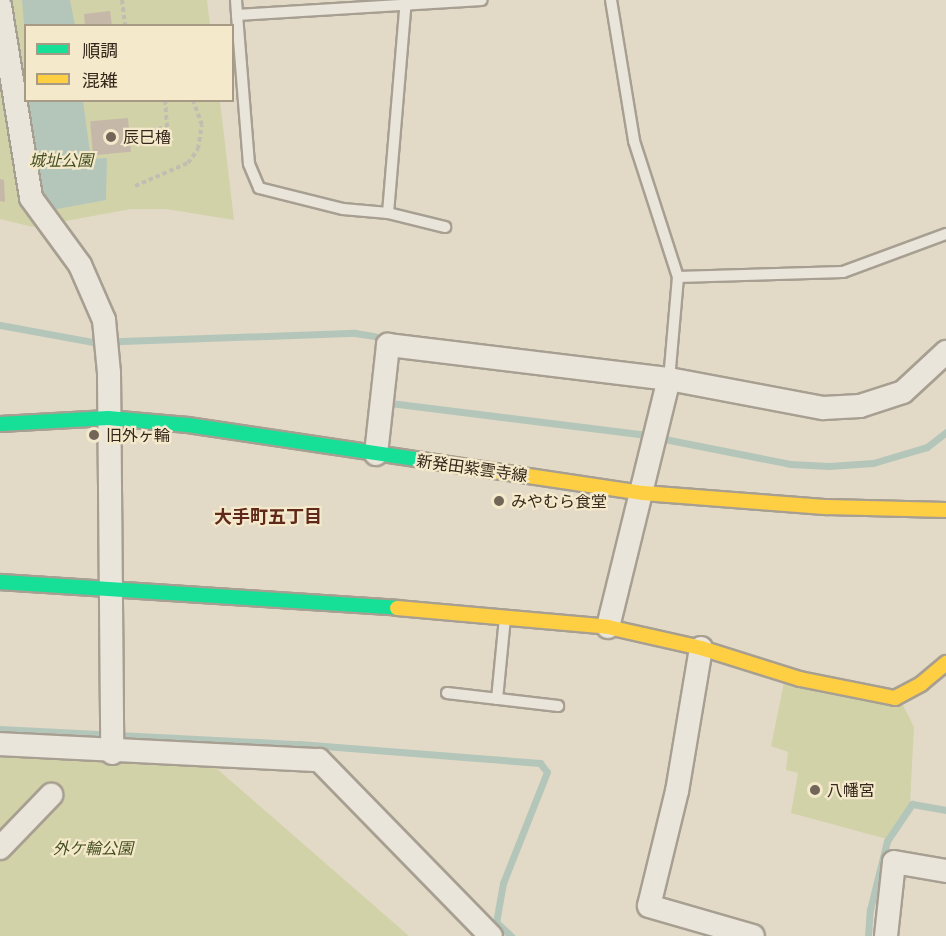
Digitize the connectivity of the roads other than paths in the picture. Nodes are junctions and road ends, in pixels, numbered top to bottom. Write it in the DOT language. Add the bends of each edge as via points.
graph roads {
  1 [pos="236,0"];
  2 [pos="482,0"];
  3 [pos="611,0"];
  4 [pos="406,2"];
  5 [pos="0,6"];
  6 [pos="237,15"];
  7 [pos="388,213"];
  8 [pos="445,227"];
  9 [pos="946,234"];
  10 [pos="678,277"];
  11 [pos="946,352"];
  12 [pos="669,379"];
  13 [pos="108,418"];
  14 [pos="0,424"];
  15 [pos="375,454"];
  16 [pos="644,493"];
  17 [pos="946,510"];
  18 [pos="0,582"];
  19 [pos="110,589"];
  20 [pos="506,615"];
  21 [pos="608,627"];
  22 [pos="701,648"];
  23 [pos="946,663"];
  24 [pos="447,693"];
  25 [pos="497,699"];
  26 [pos="558,706"];
  27 [pos="0,744"];
  28 [pos="112,753"];
  29 [pos="51,795"];
  30 [pos="0,848"];
  31 [pos="946,871"];
  32 [pos="491,936"];
  33 [pos="753,936"];
  34 [pos="886,936"];
  1 -- 6 [label="lane"];
  2 -- 4 [label="lane"];
  3 -- 10 [label="lane" via="634,141"];
  4 -- 6 [label="lane"];
  4 -- 7 [label="lane"];
  5 -- 13 [label="street" via="31,198 80,265 104,320"];
  6 -- 7 [label="lane" via="249,164 259,188 342,209"];
  7 -- 8 [label="lane"];
  9 -- 10 [label="lane" via="843,272"];
  10 -- 12 [label="lane"];
  11 -- 12 [label="street" via="903,392 860,406 823,408"];
  12 -- 15 [label="street" via="388,345"];
  12 -- 16 [label="street"];
  13 -- 14 [label="street, 新発田紫雲寺線"];
  13 -- 15 [label="street, 新発田紫雲寺線" via="188,425"];
  13 -- 19 [label="street"];
  15 -- 16 [label="street, 新発田紫雲寺線"];
  16 -- 17 [label="street, 新発田紫雲寺線" via="827,507"];
  16 -- 21 [label="street"];
  18 -- 19 [label="street"];
  19 -- 20 [label="street"];
  19 -- 28 [label="street"];
  20 -- 21 [label="street"];
  20 -- 25 [label="lane"];
  21 -- 22 [label="street"];
  22 -- 23 [label="street" via="800,679 895,698 921,684"];
  22 -- 33 [label="street" via="677,791 649,906"];
  24 -- 25 [label="lane"];
  25 -- 26 [label="lane"];
  27 -- 28 [label="street"];
  28 -- 32 [label="street" via="319,760"];
  29 -- 30 [label="street"];
  31 -- 34 [label="street" via="894,862"];
}
